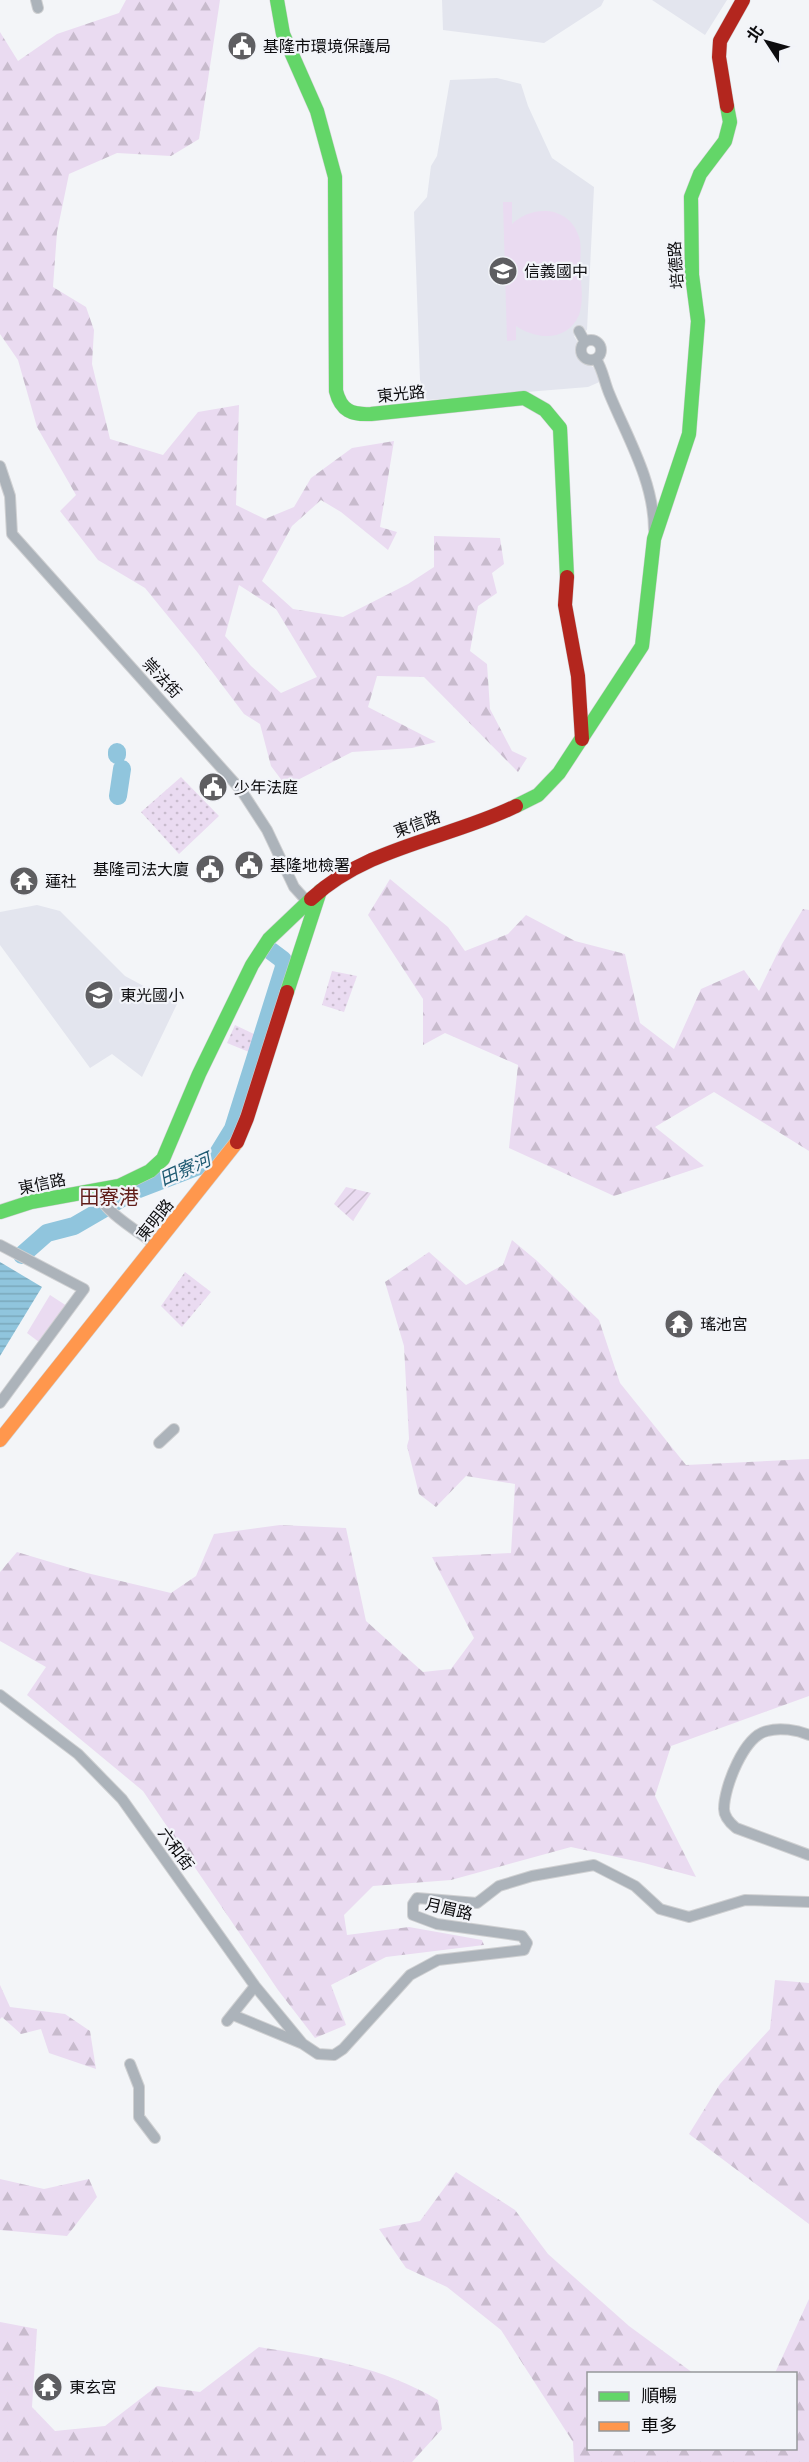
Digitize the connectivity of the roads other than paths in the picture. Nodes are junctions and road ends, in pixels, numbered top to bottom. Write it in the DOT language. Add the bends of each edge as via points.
graph roads {
  1 [pos="278,0"];
  2 [pos="743,0"];
  3 [pos="579,331"];
  4 [pos="0,466"];
  5 [pos="654,539"];
  6 [pos="582,739"];
  7 [pos="320,891"];
  8 [pos="310,906"];
  9 [pos="97,1196"];
  10 [pos="0,1212"];
  11 [pos="0,1245"];
  12 [pos="156,1245"];
  13 [pos="0,1403"];
  14 [pos="174,1429"];
  15 [pos="0,1440"];
  16 [pos="159,1443"];
  17 [pos="0,1695"];
  18 [pos="809,1735"];
  19 [pos="809,1855"];
  20 [pos="809,1902"];
  21 [pos="255,1986"];
  22 [pos="303,2044"];
  23 [pos="130,2064"];
  24 [pos="155,2138"];
  1 -- 6 [label="street, 東光路" via="283,34 317,111 335,177 339,404 355,415 524,398 548,411 560,428 568,563 565,605 578,675"];
  2 -- 5 [label="street, 培德路" via="720,41 729,131 700,174 691,197 692,275 698,321 689,434"];
  3 -- 5 [label="street, 東信路" via="585,342 582,356 596,359 602,369 607,390 643,470 654,518"];
  4 -- 8 [label="street, 崇法街" via="10,496 12,534 241,790 267,830 294,887"];
  5 -- 6 [label="street, 東信路" via="642,646"];
  6 -- 7 [label="street, 東信路" via="538,795 513,808 368,861"];
  7 -- 8 [label="street, 東明路"];
  8 -- 9 [label="street, 東信路" via="269,939 252,965 163,1159 139,1179"];
  8 -- 12 [label="street, 東明路" via="235,1147"];
  9 -- 10 [label="street, 東信路" via="28,1202"];
  9 -- 12 [label="street" via="111,1212"];
  11 -- 13 [label="street" via="84,1289"];
  12 -- 15 [label="street, 東明路"];
  14 -- 16 [label="street"];
  17 -- 21 [label="street, 六和街" via="78,1755 122,1799"];
  18 -- 19 [label="street" via="767,1731 752,1739 729,1784 724,1810 736,1828"];
  20 -- 22 [label="street, 月眉路" via="745,1900 689,1917 660,1909 635,1886 594,1865 500,1886 477,1903 417,1898 413,1915 437,1924 522,1936 527,1943 524,1950 438,1959 410,1975 334,2055 318,2054"];
  21 -- 22 [label="street, 六和街"];
  21 -- 22 [label="street, 月眉路" via="230,2018"];
  23 -- 24 [label="street" via="139,2087 140,2117"];
}
